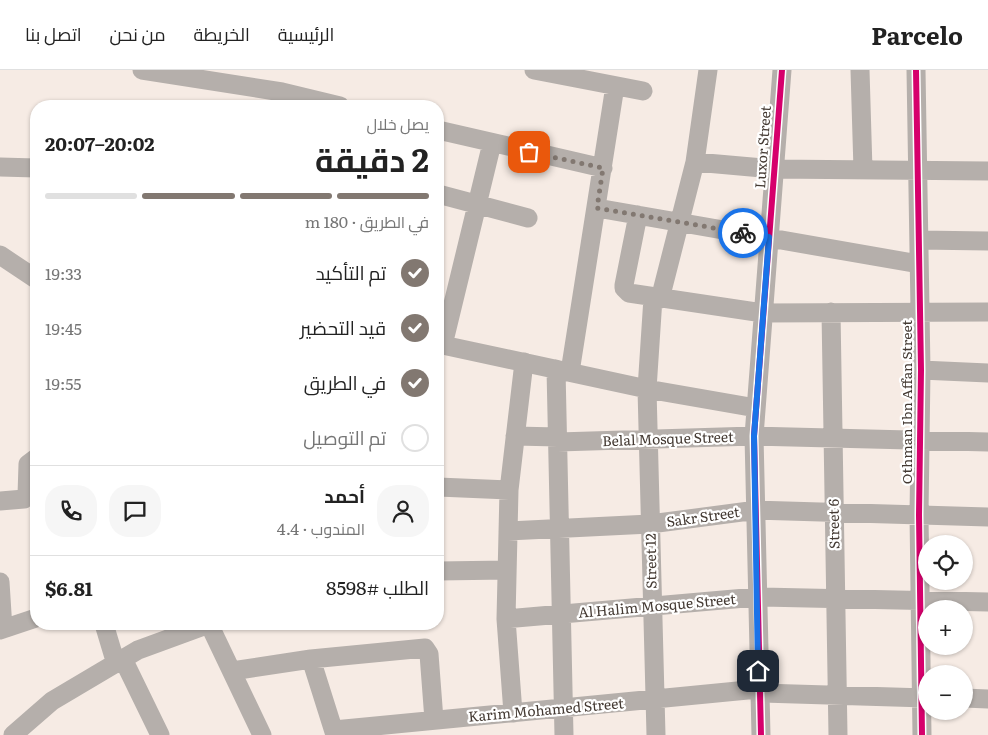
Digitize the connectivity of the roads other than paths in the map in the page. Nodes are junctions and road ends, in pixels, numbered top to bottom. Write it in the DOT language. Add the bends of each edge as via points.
graph roads {
  1 [pos="142,70"];
  2 [pos="534,70"];
  3 [pos="708,70"];
  4 [pos="782,70"];
  5 [pos="860,70"];
  6 [pos="916,70"];
  7 [pos="163,71"];
  8 [pos="620,81"];
  9 [pos="643,91"];
  10 [pos="315,100"];
  11 [pos="444,131"];
  12 [pos="492,143"];
  13 [pos="695,162"];
  14 [pos="0,167"];
  15 [pos="30,168"];
  16 [pos="603,168"];
  17 [pos="774,169"];
  18 [pos="863,170"];
  19 [pos="918,170"];
  20 [pos="988,171"];
  21 [pos="444,196"];
  22 [pos="477,204"];
  23 [pos="597,208"];
  24 [pos="638,214"];
  25 [pos="528,218"];
  26 [pos="680,222"];
  27 [pos="769,237"];
  28 [pos="919,240"];
  29 [pos="988,241"];
  30 [pos="0,255"];
  31 [pos="919,264"];
  32 [pos="30,276"];
  33 [pos="657,298"];
  34 [pos="920,311"];
  35 [pos="831,312"];
  36 [pos="988,312"];
  37 [pos="763,313"];
  38 [pos="444,329"];
  39 [pos="444,345"];
  40 [pos="524,362"];
  41 [pos="563,370"];
  42 [pos="921,370"];
  43 [pos="988,373"];
  44 [pos="647,389"];
  45 [pos="756,408"];
  46 [pos="516,436"];
  47 [pos="754,436"];
  48 [pos="833,438"];
  49 [pos="558,440"];
  50 [pos="648,440"];
  51 [pos="920,440"];
  52 [pos="988,442"];
  53 [pos="30,462"];
  54 [pos="444,487"];
  55 [pos="509,490"];
  56 [pos="0,501"];
  57 [pos="757,510"];
  58 [pos="834,512"];
  59 [pos="919,515"];
  60 [pos="988,517"];
  61 [pos="650,524"];
  62 [pos="559,529"];
  63 [pos="508,531"];
  64 [pos="507,570"];
  65 [pos="444,571"];
  66 [pos="0,582"];
  67 [pos="757,597"];
  68 [pos="834,598"];
  69 [pos="920,599"];
  70 [pos="988,602"];
  71 [pos="652,607"];
  72 [pos="561,615"];
  73 [pos="506,619"];
  74 [pos="30,620"];
  75 [pos="1,629"];
  76 [pos="107,630"];
  77 [pos="193,630"];
  78 [pos="212,630"];
  79 [pos="311,659"];
  80 [pos="120,661"];
  81 [pos="923,665"];
  82 [pos="232,671"];
  83 [pos="758,691"];
  84 [pos="836,695"];
  85 [pos="918,698"];
  86 [pos="973,698"];
  87 [pos="655,699"];
  88 [pos="988,699"];
  89 [pos="563,708"];
  90 [pos="513,713"];
  91 [pos="434,720"];
  92 [pos="923,720"];
  93 [pos="335,732"];
  94 [pos="13,735"];
  95 [pos="160,735"];
  96 [pos="262,735"];
  97 [pos="564,735"];
  98 [pos="656,735"];
  99 [pos="761,735"];
  100 [pos="838,735"];
  101 [pos="922,735"];
  1 -- 7 [label="street"];
  2 -- 8 [label="street"];
  3 -- 13 [label="street, Street 12"];
  4 -- 17 [label="street, Luxor Street"];
  5 -- 18 [label="street"];
  6 -- 19 [label="street, Othman Ibn Affan Street"];
  7 -- 10 [label="street"];
  8 -- 9 [label="street"];
  8 -- 16 [label="street"];
  11 -- 12 [label="street"];
  12 -- 16 [label="street"];
  12 -- 22 [label="street"];
  13 -- 17 [label="street"];
  13 -- 26 [label="street, Street 12"];
  14 -- 15 [label="street"];
  16 -- 23 [label="street"];
  17 -- 18 [label="street"];
  17 -- 27 [label="street, Luxor Street"];
  18 -- 19 [label="street"];
  19 -- 20 [label="street"];
  19 -- 28 [label="street, Othman Ibn Affan Street"];
  21 -- 22 [label="street"];
  22 -- 25 [label="street"];
  22 -- 38 [label="street"];
  23 -- 24 [label="street"];
  23 -- 41 [label="street"];
  24 -- 26 [label="street"];
  24 -- 33 [label="street" via="624,288 629,293"];
  26 -- 27 [label="street"];
  26 -- 33 [label="street, Street 12"];
  27 -- 31 [label="street"];
  27 -- 37 [label="street, Luxor Street"];
  28 -- 29 [label="street"];
  28 -- 31 [label="street, Othman Ibn Affan Street"];
  30 -- 32 [label="street"];
  31 -- 34 [label="street, Othman Ibn Affan Street"];
  33 -- 37 [label="street"];
  33 -- 44 [label="street, Street 12"];
  34 -- 35 [label="street"];
  34 -- 36 [label="street"];
  34 -- 42 [label="street, Othman Ibn Affan Street"];
  35 -- 37 [label="street"];
  35 -- 48 [label="street, Street 6"];
  37 -- 45 [label="street, Luxor Street"];
  39 -- 40 [label="street"];
  40 -- 41 [label="street"];
  40 -- 46 [label="street"];
  41 -- 44 [label="street"];
  41 -- 49 [label="street"];
  42 -- 43 [label="street"];
  42 -- 51 [label="street, Othman Ibn Affan Street"];
  44 -- 45 [label="street"];
  44 -- 50 [label="street, Street 12"];
  45 -- 47 [label="street, Luxor Street"];
  46 -- 49 [label="street, Belal Mosque Street"];
  46 -- 55 [label="street"];
  47 -- 48 [label="street, Belal Mosque Street"];
  47 -- 50 [label="street, Belal Mosque Street"];
  47 -- 57 [label="street, Luxor Street"];
  48 -- 51 [label="street, Belal Mosque Street"];
  48 -- 58 [label="street, Street 6"];
  49 -- 50 [label="street, Belal Mosque Street"];
  49 -- 62 [label="street"];
  50 -- 61 [label="street, Street 12"];
  51 -- 52 [label="street, Belal Mosque Street"];
  51 -- 59 [label="street, Othman Ibn Affan Street"];
  53 -- 56 [label="street" via="27,496"];
  54 -- 55 [label="street"];
  55 -- 63 [label="street"];
  57 -- 58 [label="street, Sakr Street"];
  57 -- 61 [label="street, Sakr Street"];
  57 -- 67 [label="street, Luxor Street"];
  58 -- 59 [label="street, Sakr Street"];
  58 -- 68 [label="street, Street 6"];
  59 -- 60 [label="street, Sakr Street"];
  59 -- 69 [label="street, Othman Ibn Affan Street"];
  61 -- 62 [label="street, Sakr Street"];
  61 -- 71 [label="street, Street 12"];
  62 -- 63 [label="street, Sakr Street"];
  62 -- 72 [label="street"];
  63 -- 64 [label="street"];
  64 -- 65 [label="street"];
  64 -- 73 [label="street"];
  66 -- 75 [label="street"];
  67 -- 68 [label="street, Al Halim Mosque Street"];
  67 -- 71 [label="street, Al Halim Mosque Street"];
  67 -- 83 [label="street, Luxor Street"];
  68 -- 69 [label="street, Al Halim Mosque Street"];
  68 -- 84 [label="street, Street 6"];
  69 -- 70 [label="street, Al Halim Mosque Street"];
  69 -- 81 [label="street, Othman Ibn Affan Street"];
  71 -- 72 [label="street, Al Halim Mosque Street"];
  71 -- 87 [label="street, Street 12"];
  72 -- 73 [label="street, Al Halim Mosque Street"];
  72 -- 89 [label="street"];
  73 -- 90 [label="street"];
  74 -- 75 [label="street"];
  76 -- 80 [label="street"];
  77 -- 80 [label="street" via="138,650"];
  78 -- 82 [label="street"];
  79 -- 82 [label="street"];
  79 -- 91 [label="street" via="424,648 429,654"];
  79 -- 93 [label="street"];
  80 -- 94 [label="street" via="52,700"];
  80 -- 95 [label="street"];
  82 -- 96 [label="street"];
  83 -- 84 [label="street, Karim Mohamed Street"];
  83 -- 87 [label="street, Karim Mohamed Street"];
  83 -- 99 [label="street, Luxor Street"];
  84 -- 85 [label="street, Karim Mohamed Street"];
  84 -- 100 [label="street, Street 6"];
  86 -- 88 [label="street"];
  87 -- 89 [label="street, Karim Mohamed Street"];
  87 -- 98 [label="street, Street 12"];
  89 -- 90 [label="street, Karim Mohamed Street"];
  89 -- 97 [label="street"];
  90 -- 91 [label="street, Karim Mohamed Street"];
  91 -- 93 [label="street, Karim Mohamed Street"];
  92 -- 101 [label="street, Othman Ibn Affan Street"];
}
